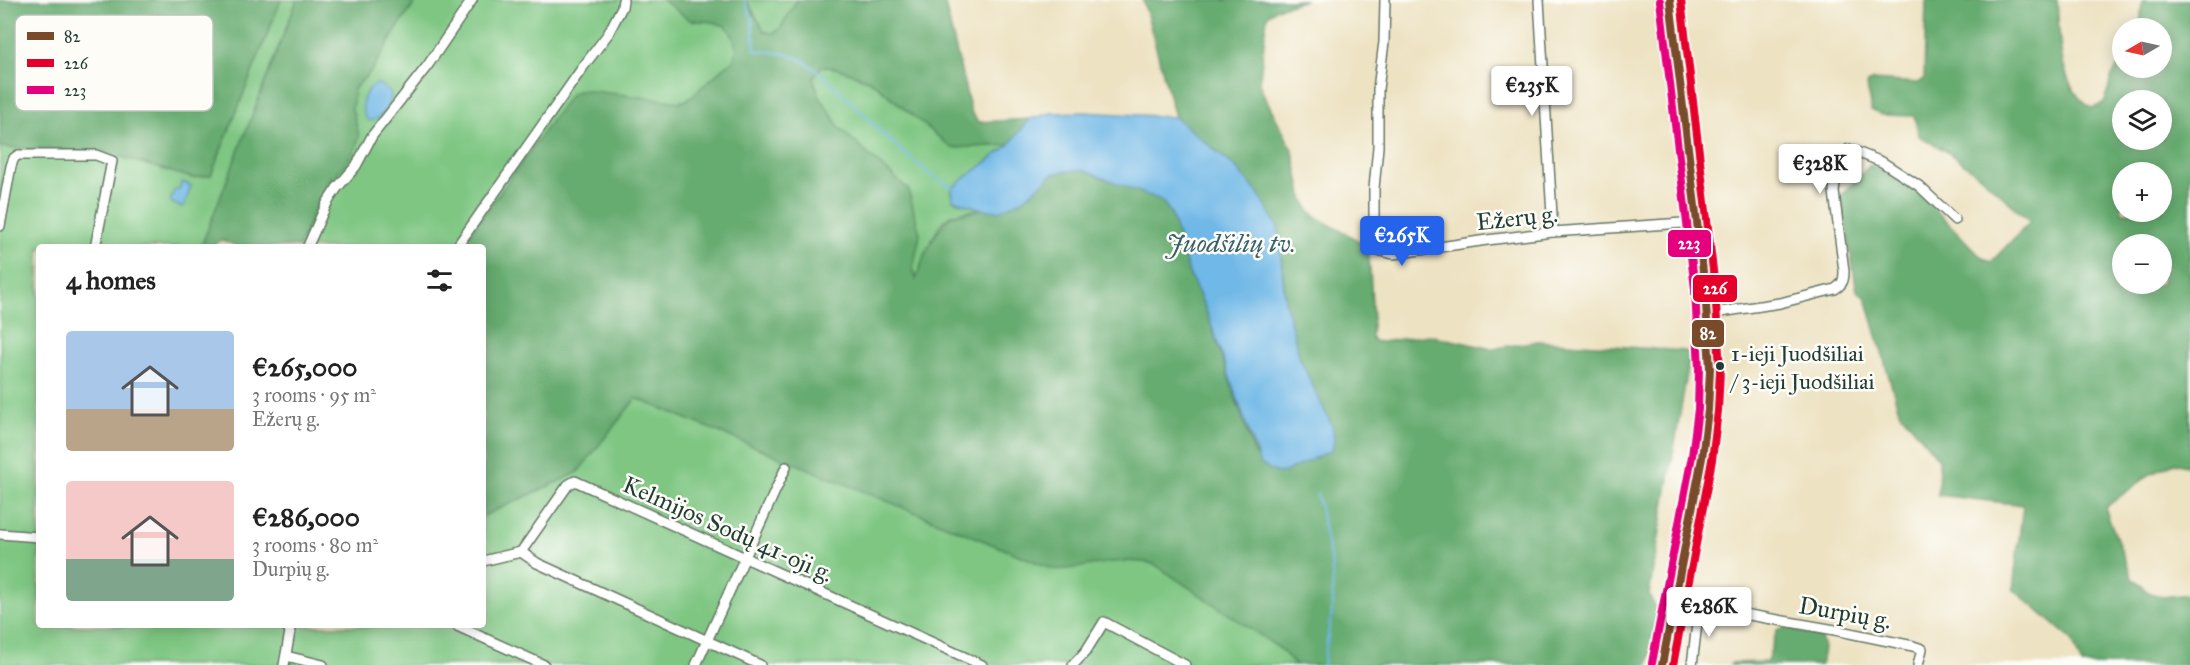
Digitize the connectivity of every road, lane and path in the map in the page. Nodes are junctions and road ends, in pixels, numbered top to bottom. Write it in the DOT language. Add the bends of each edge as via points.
graph roads {
  1 [pos="472,0"];
  2 [pos="622,0"];
  3 [pos="1385,0"];
  4 [pos="1539,0"];
  5 [pos="1670,0"];
  6 [pos="1955,220"];
  7 [pos="1697,222"];
  8 [pos="0,226"];
  9 [pos="1553,232"];
  10 [pos="96,244"];
  11 [pos="309,244"];
  12 [pos="459,244"];
  13 [pos="1707,314"];
  14 [pos="786,467"];
  15 [pos="0,534"];
  16 [pos="36,537"];
  17 [pos="521,552"];
  18 [pos="744,558"];
  19 [pos="486,560"];
  20 [pos="1675,602"];
  21 [pos="1699,607"];
  22 [pos="289,628"];
  23 [pos="461,628"];
  24 [pos="707,640"];
  25 [pos="285,660"];
  26 [pos="323,665"];
  27 [pos="544,665"];
  28 [pos="696,665"];
  29 [pos="760,665"];
  30 [pos="981,665"];
  31 [pos="1073,665"];
  32 [pos="1185,665"];
  33 [pos="1662,665"];
  34 [pos="1692,665"];
  35 [pos="1918,665"];
  1 -- 11 [label="street" via="337,188"];
  2 -- 12 [label="street" via="608,34"];
  3 -- 9 [label="street, Ežerų g." via="1374,188 1377,248 1386,253 1402,253"];
  4 -- 9 [label="street"];
  5 -- 7 [label="main road"];
  6 -- 13 [label="street" via="1919,186 1882,162 1849,149 1834,192 1844,271 1840,286 1780,303"];
  7 -- 9 [label="street, Ežerų g."];
  7 -- 13 [label="main road"];
  8 -- 10 [label="street" via="14,158 96,154 112,160"];
  13 -- 20 [label="main road" via="1708,410"];
  14 -- 18 [label="street"];
  15 -- 16 [label="street"];
  17 -- 18 [label="street, Kelmijos Sodų 41-oji g." via="568,484 575,481"];
  17 -- 19 [label="street"];
  17 -- 24 [label="street" via="537,563"];
  18 -- 24 [label="street"];
  18 -- 30 [label="street, Kelmijos Sodų 41-oji g."];
  20 -- 21 [label="street, Durpių g."];
  20 -- 33 [label="main road"];
  21 -- 34 [label="street"];
  21 -- 35 [label="street, Durpių g." via="1913,646 1922,649"];
  22 -- 25 [label="street"];
  23 -- 27 [label="street"];
  24 -- 28 [label="street"];
  24 -- 29 [label="street"];
  25 -- 26 [label="street"];
  31 -- 32 [label="street" via="1104,622"];
}
